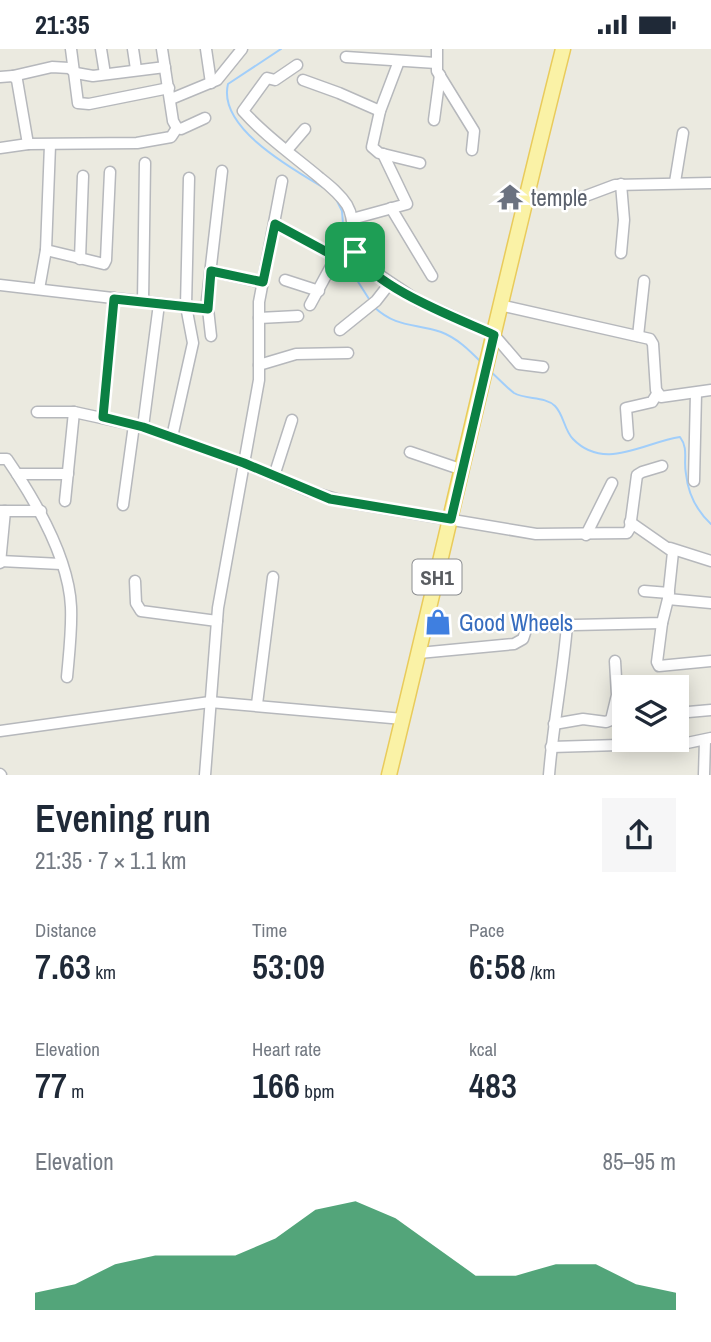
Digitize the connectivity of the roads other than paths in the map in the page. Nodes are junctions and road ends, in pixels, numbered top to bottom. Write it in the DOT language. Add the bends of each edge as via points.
graph roads {
  1 [pos="71,49"];
  2 [pos="101,49"];
  3 [pos="133,49"];
  4 [pos="162,49"];
  5 [pos="206,49"];
  6 [pos="242,49"];
  7 [pos="438,49"];
  8 [pos="563,49"];
  9 [pos="570,49"];
  10 [pos="346,57"];
  11 [pos="399,61"];
  12 [pos="436,63"];
  13 [pos="297,65"];
  14 [pos="165,67"];
  15 [pos="136,69"];
  16 [pos="73,71"];
  17 [pos="105,74"];
  18 [pos="440,75"];
  19 [pos="0,76"];
  20 [pos="13,76"];
  21 [pos="303,80"];
  22 [pos="211,83"];
  23 [pos="170,94"];
  24 [pos="380,111"];
  25 [pos="205,118"];
  26 [pos="434,120"];
  27 [pos="177,128"];
  28 [pos="305,129"];
  29 [pos="682,133"];
  30 [pos="28,144"];
  31 [pos="50,145"];
  32 [pos="0,148"];
  33 [pos="287,150"];
  34 [pos="472,150"];
  35 [pos="383,154"];
  36 [pos="145,163"];
  37 [pos="420,163"];
  38 [pos="110,171"];
  39 [pos="222,171"];
  40 [pos="83,176"];
  41 [pos="189,178"];
  42 [pos="282,181"];
  43 [pos="675,182"];
  44 [pos="711,183"];
  45 [pos="621,184"];
  46 [pos="533,200"];
  47 [pos="391,208"];
  48 [pos="352,219"];
  49 [pos="275,224"];
  50 [pos="46,250"];
  51 [pos="621,253"];
  52 [pos="345,255"];
  53 [pos="80,259"];
  54 [pos="211,271"];
  55 [pos="432,276"];
  56 [pos="285,280"];
  57 [pos="644,281"];
  58 [pos="263,282"];
  59 [pos="390,283"];
  60 [pos="0,285"];
  61 [pos="39,289"];
  62 [pos="319,291"];
  63 [pos="114,299"];
  64 [pos="143,302"];
  65 [pos="159,304"];
  66 [pos="186,306"];
  67 [pos="310,306"];
  68 [pos="503,306"];
  69 [pos="208,309"];
  70 [pos="298,316"];
  71 [pos="259,318"];
  72 [pos="496,329"];
  73 [pos="340,330"];
  74 [pos="211,336"];
  75 [pos="638,336"];
  76 [pos="348,353"];
  77 [pos="259,365"];
  78 [pos="543,367"];
  79 [pos="711,390"];
  80 [pos="696,393"];
  81 [pos="657,394"];
  82 [pos="37,412"];
  83 [pos="74,412"];
  84 [pos="103,417"];
  85 [pos="292,420"];
  86 [pos="139,426"];
  87 [pos="628,435"];
  88 [pos="172,437"];
  89 [pos="410,452"];
  90 [pos="0,459"];
  91 [pos="244,463"];
  92 [pos="662,466"];
  93 [pos="463,470"];
  94 [pos="18,474"];
  95 [pos="68,474"];
  96 [pos="274,476"];
  97 [pos="694,481"];
  98 [pos="612,483"];
  99 [pos="65,501"];
  100 [pos="123,505"];
  101 [pos="2,511"];
  102 [pos="41,511"];
  103 [pos="451,519"];
  104 [pos="630,522"];
  105 [pos="586,534"];
  106 [pos="670,548"];
  107 [pos="711,561"];
  108 [pos="0,562"];
  109 [pos="61,564"];
  110 [pos="273,577"];
  111 [pos="135,581"];
  112 [pos="644,591"];
  113 [pos="668,596"];
  114 [pos="711,603"];
  115 [pos="217,621"];
  116 [pos="662,623"];
  117 [pos="567,625"];
  118 [pos="419,653"];
  119 [pos="614,661"];
  120 [pos="710,661"];
  121 [pos="711,674"];
  122 [pos="67,677"];
  123 [pos="210,702"];
  124 [pos="257,705"];
  125 [pos="711,710"];
  126 [pos="689,712"];
  127 [pos="403,719"];
  128 [pos="611,720"];
  129 [pos="554,724"];
  130 [pos="0,731"];
  131 [pos="708,739"];
  132 [pos="551,747"];
  133 [pos="205,775"];
  134 [pos="389,775"];
  135 [pos="549,775"];
  136 [pos="704,775"];
  1 -- 16 [label="street"];
  2 -- 17 [label="street"];
  3 -- 15 [label="street"];
  4 -- 14 [label="street"];
  5 -- 22 [label="street"];
  6 -- 22 [label="street"];
  7 -- 12 [label="street"];
  8 -- 68 [label="main road"];
  9 -- 46 [label="main road"];
  10 -- 11 [label="street"];
  11 -- 12 [label="street"];
  11 -- 24 [label="street"];
  12 -- 18 [label="street"];
  13 -- 33 [label="street" via="275,80 267,78 243,111"];
  14 -- 15 [label="street"];
  14 -- 23 [label="street"];
  15 -- 17 [label="street"];
  16 -- 17 [label="street"];
  16 -- 20 [label="street" via="52,67"];
  16 -- 23 [label="street" via="76,98 83,105"];
  18 -- 26 [label="street"];
  18 -- 34 [label="street" via="472,124"];
  19 -- 20 [label="street"];
  20 -- 30 [label="street"];
  21 -- 24 [label="street"];
  22 -- 23 [label="street"];
  23 -- 27 [label="street"];
  24 -- 35 [label="street" via="372,148"];
  25 -- 27 [label="street"];
  27 -- 31 [label="street" via="171,137 137,143"];
  28 -- 33 [label="street"];
  29 -- 43 [label="street"];
  30 -- 31 [label="street"];
  30 -- 32 [label="street"];
  31 -- 50 [label="street"];
  33 -- 48 [label="street" via="338,194"];
  35 -- 37 [label="street"];
  35 -- 47 [label="street" via="407,204"];
  36 -- 64 [label="street"];
  38 -- 53 [label="street" via="106,260 100,264"];
  39 -- 54 [label="street"];
  40 -- 53 [label="street"];
  41 -- 66 [label="street"];
  42 -- 49 [label="street"];
  43 -- 44 [label="street"];
  43 -- 45 [label="street"];
  45 -- 46 [label="street" via="583,197"];
  45 -- 51 [label="street"];
  46 -- 68 [label="main road"];
  47 -- 48 [label="street"];
  47 -- 55 [label="street"];
  48 -- 52 [label="street"];
  49 -- 52 [label="street"];
  49 -- 58 [label="street"];
  50 -- 53 [label="street"];
  50 -- 61 [label="street"];
  52 -- 59 [label="street"];
  52 -- 62 [label="street"];
  54 -- 58 [label="street"];
  54 -- 69 [label="street"];
  56 -- 62 [label="street"];
  57 -- 75 [label="street"];
  58 -- 71 [label="street"];
  59 -- 72 [label="street" via="418,301"];
  59 -- 73 [label="street"];
  60 -- 61 [label="street"];
  61 -- 63 [label="street"];
  62 -- 67 [label="street"];
  63 -- 64 [label="street"];
  63 -- 84 [label="street"];
  64 -- 65 [label="street"];
  65 -- 66 [label="street"];
  65 -- 86 [label="street"];
  66 -- 69 [label="street"];
  66 -- 88 [label="street" via="193,343"];
  68 -- 72 [label="main road"];
  68 -- 75 [label="street"];
  69 -- 74 [label="street"];
  70 -- 71 [label="street"];
  71 -- 77 [label="street"];
  72 -- 78 [label="street" via="519,364"];
  72 -- 93 [label="main road, SH1"];
  75 -- 81 [label="street" via="653,344"];
  76 -- 77 [label="street" via="296,354"];
  77 -- 91 [label="street"];
  79 -- 80 [label="street"];
  80 -- 81 [label="street"];
  80 -- 97 [label="street"];
  81 -- 87 [label="street" via="652,401 626,408"];
  82 -- 83 [label="street"];
  83 -- 84 [label="street"];
  83 -- 95 [label="street"];
  84 -- 86 [label="street"];
  85 -- 96 [label="street"];
  86 -- 88 [label="street"];
  86 -- 100 [label="street"];
  88 -- 91 [label="street"];
  89 -- 93 [label="street"];
  90 -- 94 [label="street" via="7,459"];
  91 -- 96 [label="street"];
  91 -- 115 [label="street"];
  92 -- 104 [label="street" via="637,475"];
  93 -- 103 [label="main road, SH1"];
  94 -- 95 [label="street"];
  94 -- 102 [label="street"];
  95 -- 99 [label="street"];
  96 -- 103 [label="street" via="330,499"];
  98 -- 105 [label="street"];
  101 -- 102 [label="street"];
  101 -- 108 [label="street"];
  102 -- 109 [label="street"];
  103 -- 105 [label="street" via="536,534"];
  103 -- 118 [label="main road, SH1"];
  104 -- 105 [label="street" via="624,535"];
  104 -- 106 [label="street"];
  106 -- 107 [label="street"];
  106 -- 113 [label="street" via="674,556"];
  108 -- 109 [label="street"];
  109 -- 122 [label="street" via="71,610"];
  110 -- 124 [label="street"];
  111 -- 115 [label="street" via="136,604 141,611"];
  112 -- 113 [label="street"];
  113 -- 114 [label="street"];
  113 -- 116 [label="street"];
  115 -- 123 [label="street"];
  116 -- 117 [label="street"];
  116 -- 120 [label="street" via="659,666"];
  117 -- 118 [label="street" via="530,626 514,644"];
  117 -- 129 [label="street"];
  118 -- 127 [label="main road, SH1"];
  119 -- 128 [label="street" via="617,695"];
  120 -- 121 [label="street"];
  123 -- 124 [label="street"];
  123 -- 130 [label="street"];
  123 -- 133 [label="street"];
  124 -- 127 [label="street"];
  125 -- 126 [label="street"];
  127 -- 134 [label="main road, SH1"];
  128 -- 129 [label="street"];
  129 -- 132 [label="street"];
  131 -- 132 [label="street"];
  131 -- 136 [label="street"];
  132 -- 135 [label="street"];
}
